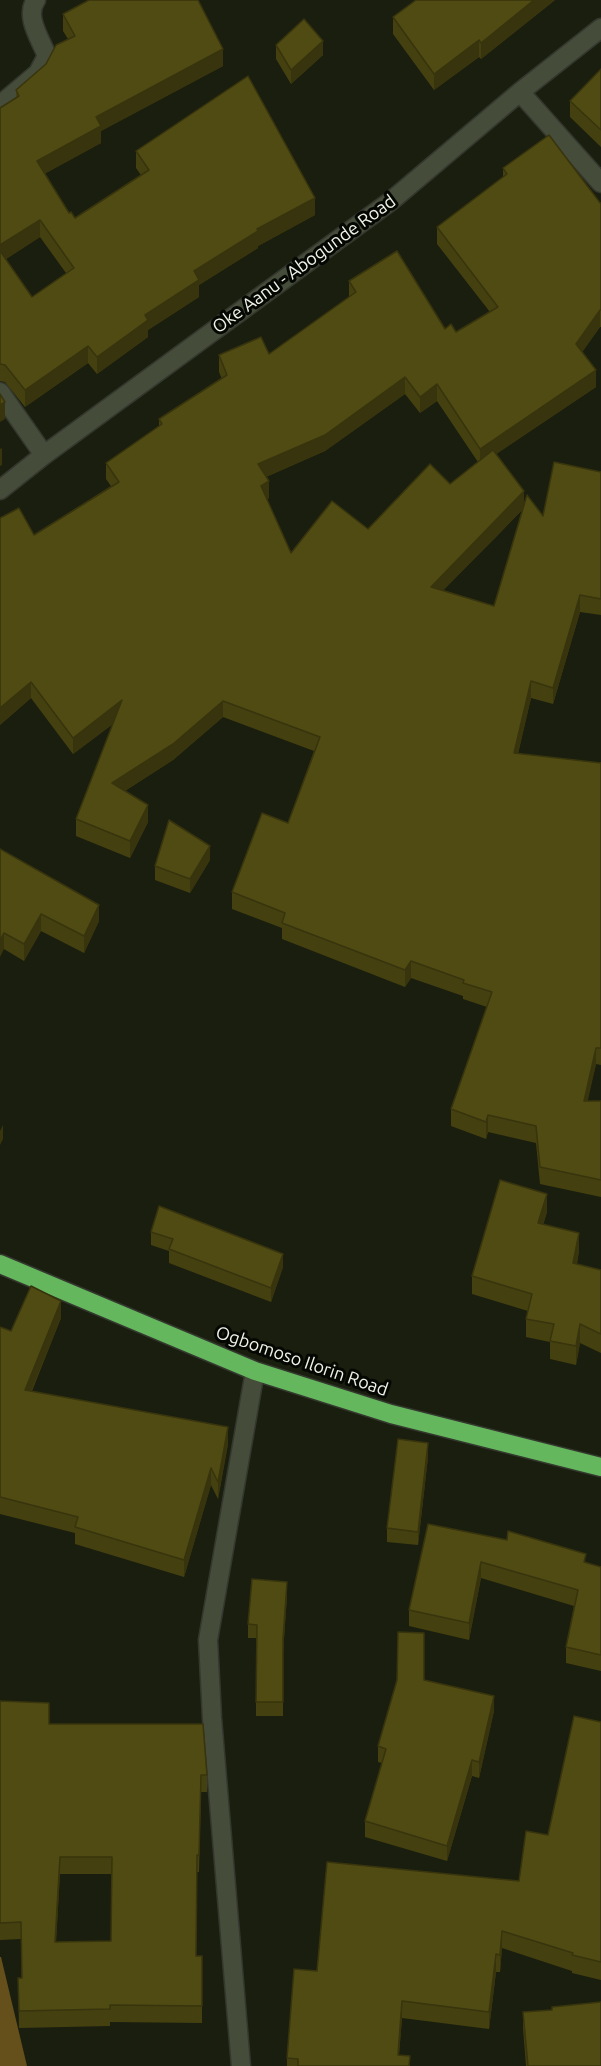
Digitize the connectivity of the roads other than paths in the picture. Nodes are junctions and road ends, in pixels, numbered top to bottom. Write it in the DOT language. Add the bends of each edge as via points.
graph roads {
  1 [pos="36,0"];
  2 [pos="601,28"];
  3 [pos="520,92"];
  4 [pos="0,105"];
  5 [pos="601,183"];
  6 [pos="0,392"];
  7 [pos="44,455"];
  8 [pos="0,490"];
  9 [pos="0,1264"];
  10 [pos="255,1371"];
  11 [pos="601,1467"];
  12 [pos="241,2066"];
  1 -- 4 [label="street" via="31,18 47,56 38,73"];
  2 -- 3 [label="street, Oke Aanu - Abogunde Road"];
  3 -- 5 [label="street"];
  3 -- 7 [label="street, Oke Aanu - Abogunde Road" via="391,201"];
  6 -- 7 [label="street"];
  7 -- 8 [label="street, Oke Aanu - Abogunde Road"];
  9 -- 10 [label="highway, Ogbomoso Ilorin Road"];
  10 -- 11 [label="highway, Ogbomoso Ilorin Road" via="391,1414"];
  10 -- 12 [label="street" via="208,1640"];
}
